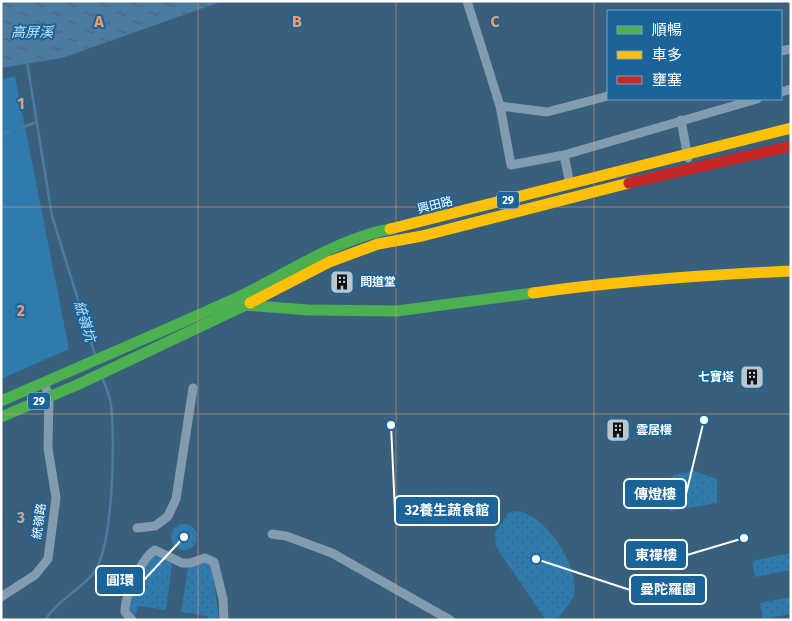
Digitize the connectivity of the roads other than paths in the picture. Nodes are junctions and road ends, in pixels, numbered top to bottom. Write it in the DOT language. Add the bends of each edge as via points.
graph roads {
  1 [pos="468,1"];
  2 [pos="607,96"];
  3 [pos="753,100"];
  4 [pos="500,106"];
  5 [pos="681,120"];
  6 [pos="790,130"];
  7 [pos="791,146"];
  8 [pos="564,155"];
  9 [pos="688,155"];
  10 [pos="690,168"];
  11 [pos="570,184"];
  12 [pos="791,271"];
  13 [pos="236,298"];
  14 [pos="244,307"];
  15 [pos="44,383"];
  16 [pos="193,388"];
  17 [pos="49,396"];
  18 [pos="1,401"];
  19 [pos="1,417"];
  20 [pos="136,528"];
  21 [pos="272,534"];
  22 [pos="1,597"];
  23 [pos="132,620"];
  24 [pos="224,620"];
  25 [pos="450,620"];
  1 -- 4 [label="street"];
  2 -- 4 [label="street" via="547,112"];
  3 -- 5 [label="street"];
  4 -- 8 [label="street" via="512,165"];
  5 -- 8 [label="street"];
  5 -- 9 [label="street"];
  6 -- 9 [label="main road, 興田路 / 29"];
  7 -- 10 [label="main road, 29"];
  8 -- 11 [label="street"];
  9 -- 10 [label="street"];
  9 -- 11 [label="main road, 興田路 / 29"];
  10 -- 14 [label="main road, 29" via="422,236 378,244 329,262"];
  11 -- 13 [label="main road, 興田路 / 29" via="374,232 322,252"];
  12 -- 14 [label="main road" via="712,274 582,286 397,311"];
  13 -- 14 [label="main road"];
  13 -- 15 [label="main road, 興田路 / 29"];
  14 -- 17 [label="main road, 29"];
  15 -- 17 [label="street, 統嶺路"];
  15 -- 18 [label="main road, 29"];
  16 -- 20 [label="street" via="176,499 162,521 155,526"];
  17 -- 19 [label="main road, 29"];
  17 -- 22 [label="street, 統嶺路" via="48,448 56,498 48,559 35,575"];
  21 -- 25 [label="street" via="332,553"];
  23 -- 24 [label="street" via="125,612 126,600 144,562 155,550 182,563 205,558 214,562 223,599"];
}
